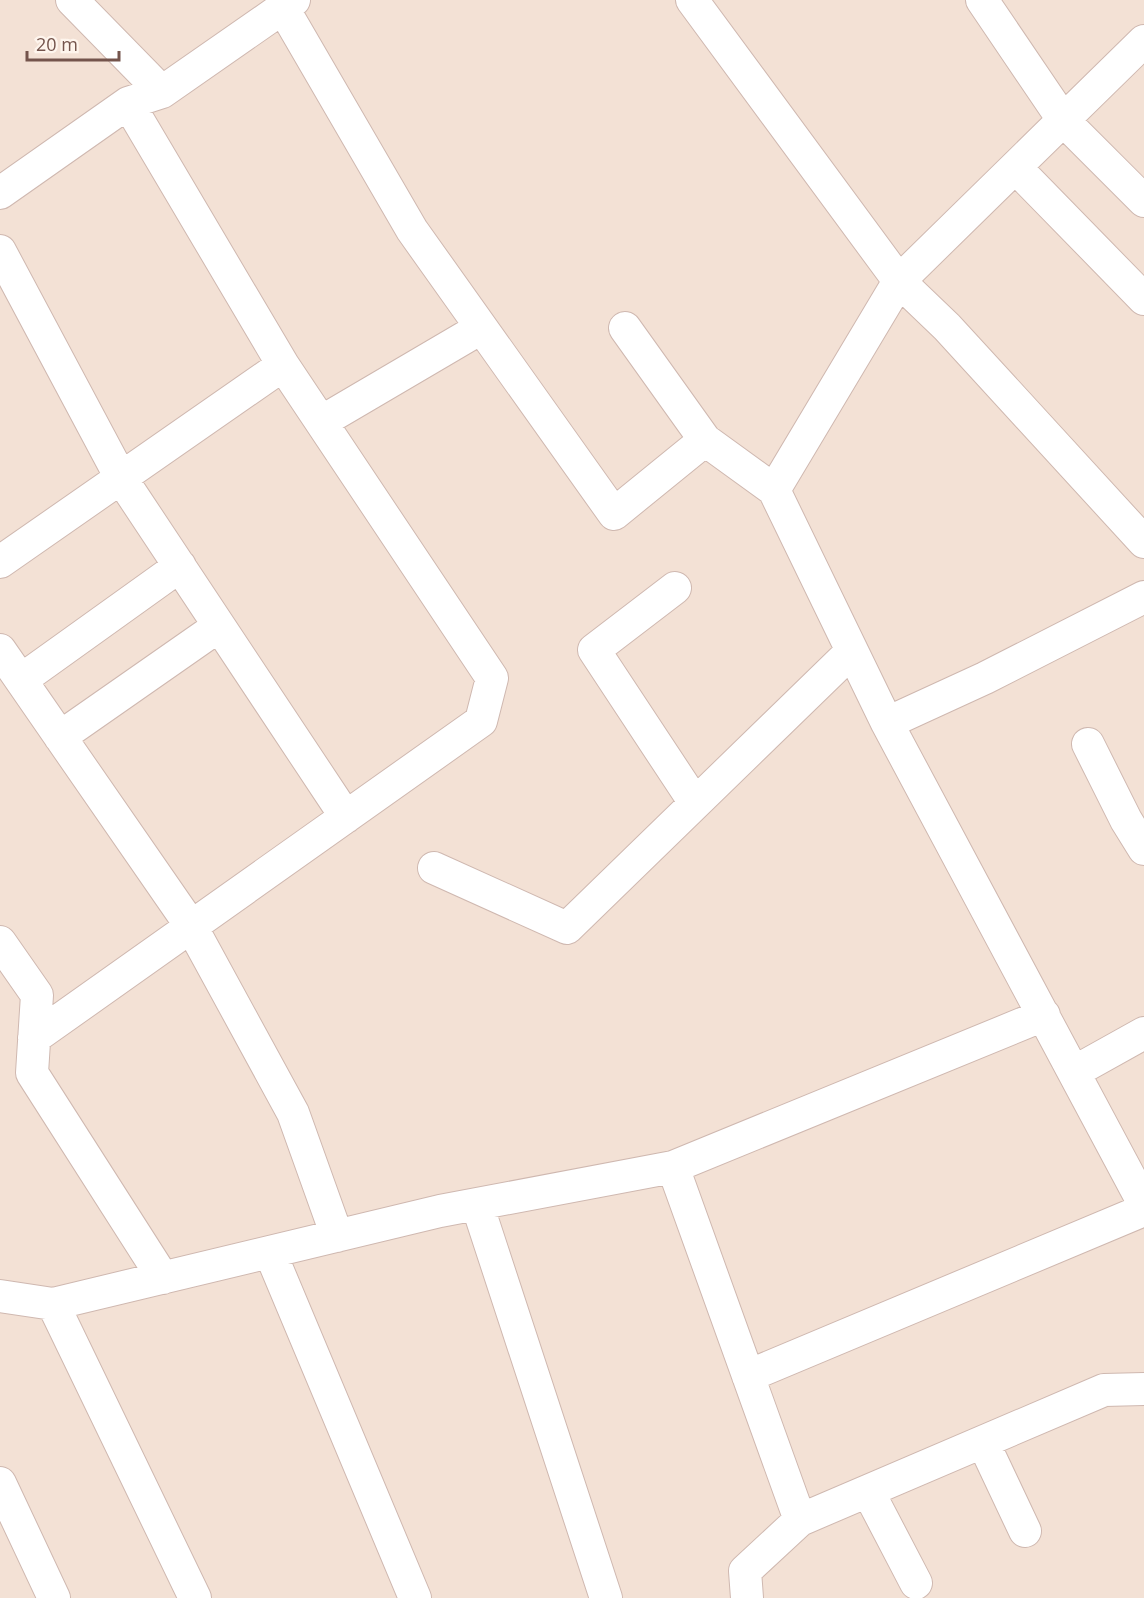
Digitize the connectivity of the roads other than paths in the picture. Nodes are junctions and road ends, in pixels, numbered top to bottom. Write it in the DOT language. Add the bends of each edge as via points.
graph roads {
  1 [pos="72,0"];
  2 [pos="692,0"];
  3 [pos="982,0"];
  4 [pos="288,4"];
  5 [pos="1144,41"];
  6 [pos="162,92"];
  7 [pos="128,102"];
  8 [pos="1064,121"];
  9 [pos="1016,168"];
  10 [pos="0,193"];
  11 [pos="1144,201"];
  12 [pos="0,251"];
  13 [pos="899,281"];
  14 [pos="1144,299"];
  15 [pos="481,328"];
  16 [pos="625,328"];
  17 [pos="283,365"];
  18 [pos="321,422"];
  19 [pos="705,440"];
  20 [pos="121,478"];
  21 [pos="774,490"];
  22 [pos="1144,542"];
  23 [pos="0,562"];
  24 [pos="180,566"];
  25 [pos="675,588"];
  26 [pos="1144,597"];
  27 [pos="219,626"];
  28 [pos="0,650"];
  29 [pos="851,652"];
  30 [pos="21,680"];
  31 [pos="887,723"];
  32 [pos="60,737"];
  33 [pos="1088,744"];
  34 [pos="695,804"];
  35 [pos="346,817"];
  36 [pos="1144,849"];
  37 [pos="434,868"];
  38 [pos="191,926"];
  39 [pos="0,942"];
  40 [pos="37,995"];
  41 [pos="69,1013"];
  42 [pos="1044,1015"];
  43 [pos="1144,1033"];
  44 [pos="34,1038"];
  45 [pos="1074,1072"];
  46 [pos="674,1167"];
  47 [pos="477,1204"];
  48 [pos="1144,1204"];
  49 [pos="1144,1210"];
  50 [pos="337,1236"];
  51 [pos="270,1252"];
  52 [pos="162,1278"];
  53 [pos="0,1296"];
  54 [pos="53,1304"];
  55 [pos="748,1376"];
  56 [pos="1144,1389"];
  57 [pos="983,1442"];
  58 [pos="0,1483"];
  59 [pos="868,1491"];
  60 [pos="800,1520"];
  61 [pos="1025,1531"];
  62 [pos="916,1583"];
  63 [pos="54,1598"];
  64 [pos="195,1598"];
  65 [pos="415,1598"];
  66 [pos="606,1598"];
  67 [pos="747,1598"];
  1 -- 6 [label="street"];
  2 -- 13 [label="street"];
  3 -- 8 [label="street"];
  4 -- 6 [label="street"];
  4 -- 15 [label="street" via="412,230"];
  5 -- 8 [label="street"];
  6 -- 7 [label="street"];
  7 -- 10 [label="street"];
  7 -- 17 [label="street"];
  8 -- 9 [label="street"];
  8 -- 11 [label="street"];
  9 -- 13 [label="street"];
  9 -- 14 [label="street"];
  12 -- 20 [label="street"];
  13 -- 21 [label="street"];
  13 -- 22 [label="street" via="947,327"];
  15 -- 18 [label="street"];
  15 -- 19 [label="street" via="614,514"];
  16 -- 19 [label="street"];
  17 -- 18 [label="street"];
  17 -- 20 [label="street"];
  18 -- 35 [label="street" via="492,678 481,721"];
  19 -- 21 [label="street"];
  20 -- 23 [label="street"];
  20 -- 24 [label="street"];
  21 -- 29 [label="street"];
  24 -- 27 [label="street"];
  24 -- 30 [label="street"];
  25 -- 34 [label="street" via="594,650"];
  26 -- 31 [label="street"];
  27 -- 32 [label="street"];
  27 -- 35 [label="street"];
  28 -- 30 [label="street"];
  29 -- 31 [label="street"];
  29 -- 34 [label="street"];
  30 -- 32 [label="street"];
  31 -- 42 [label="street"];
  32 -- 38 [label="street"];
  33 -- 36 [label="street"];
  34 -- 37 [label="street" via="567,928"];
  35 -- 38 [label="street"];
  38 -- 41 [label="street"];
  38 -- 50 [label="street" via="292,1113"];
  39 -- 40 [label="street"];
  40 -- 41 [label="street"];
  40 -- 44 [label="street"];
  41 -- 44 [label="street"];
  42 -- 45 [label="street"];
  42 -- 46 [label="street"];
  43 -- 45 [label="street"];
  44 -- 52 [label="street" via="32,1073"];
  45 -- 48 [label="street"];
  46 -- 47 [label="street"];
  46 -- 55 [label="street"];
  47 -- 50 [label="street"];
  47 -- 66 [label="street"];
  49 -- 55 [label="street"];
  50 -- 51 [label="street"];
  51 -- 52 [label="street"];
  51 -- 65 [label="street"];
  52 -- 54 [label="street"];
  53 -- 54 [label="street"];
  54 -- 64 [label="street"];
  55 -- 60 [label="street"];
  56 -- 57 [label="street" via="1104,1390"];
  57 -- 59 [label="street"];
  57 -- 61 [label="street"];
  58 -- 63 [label="street"];
  59 -- 60 [label="street"];
  59 -- 62 [label="street"];
  60 -- 67 [label="street" via="745,1571"];
}
